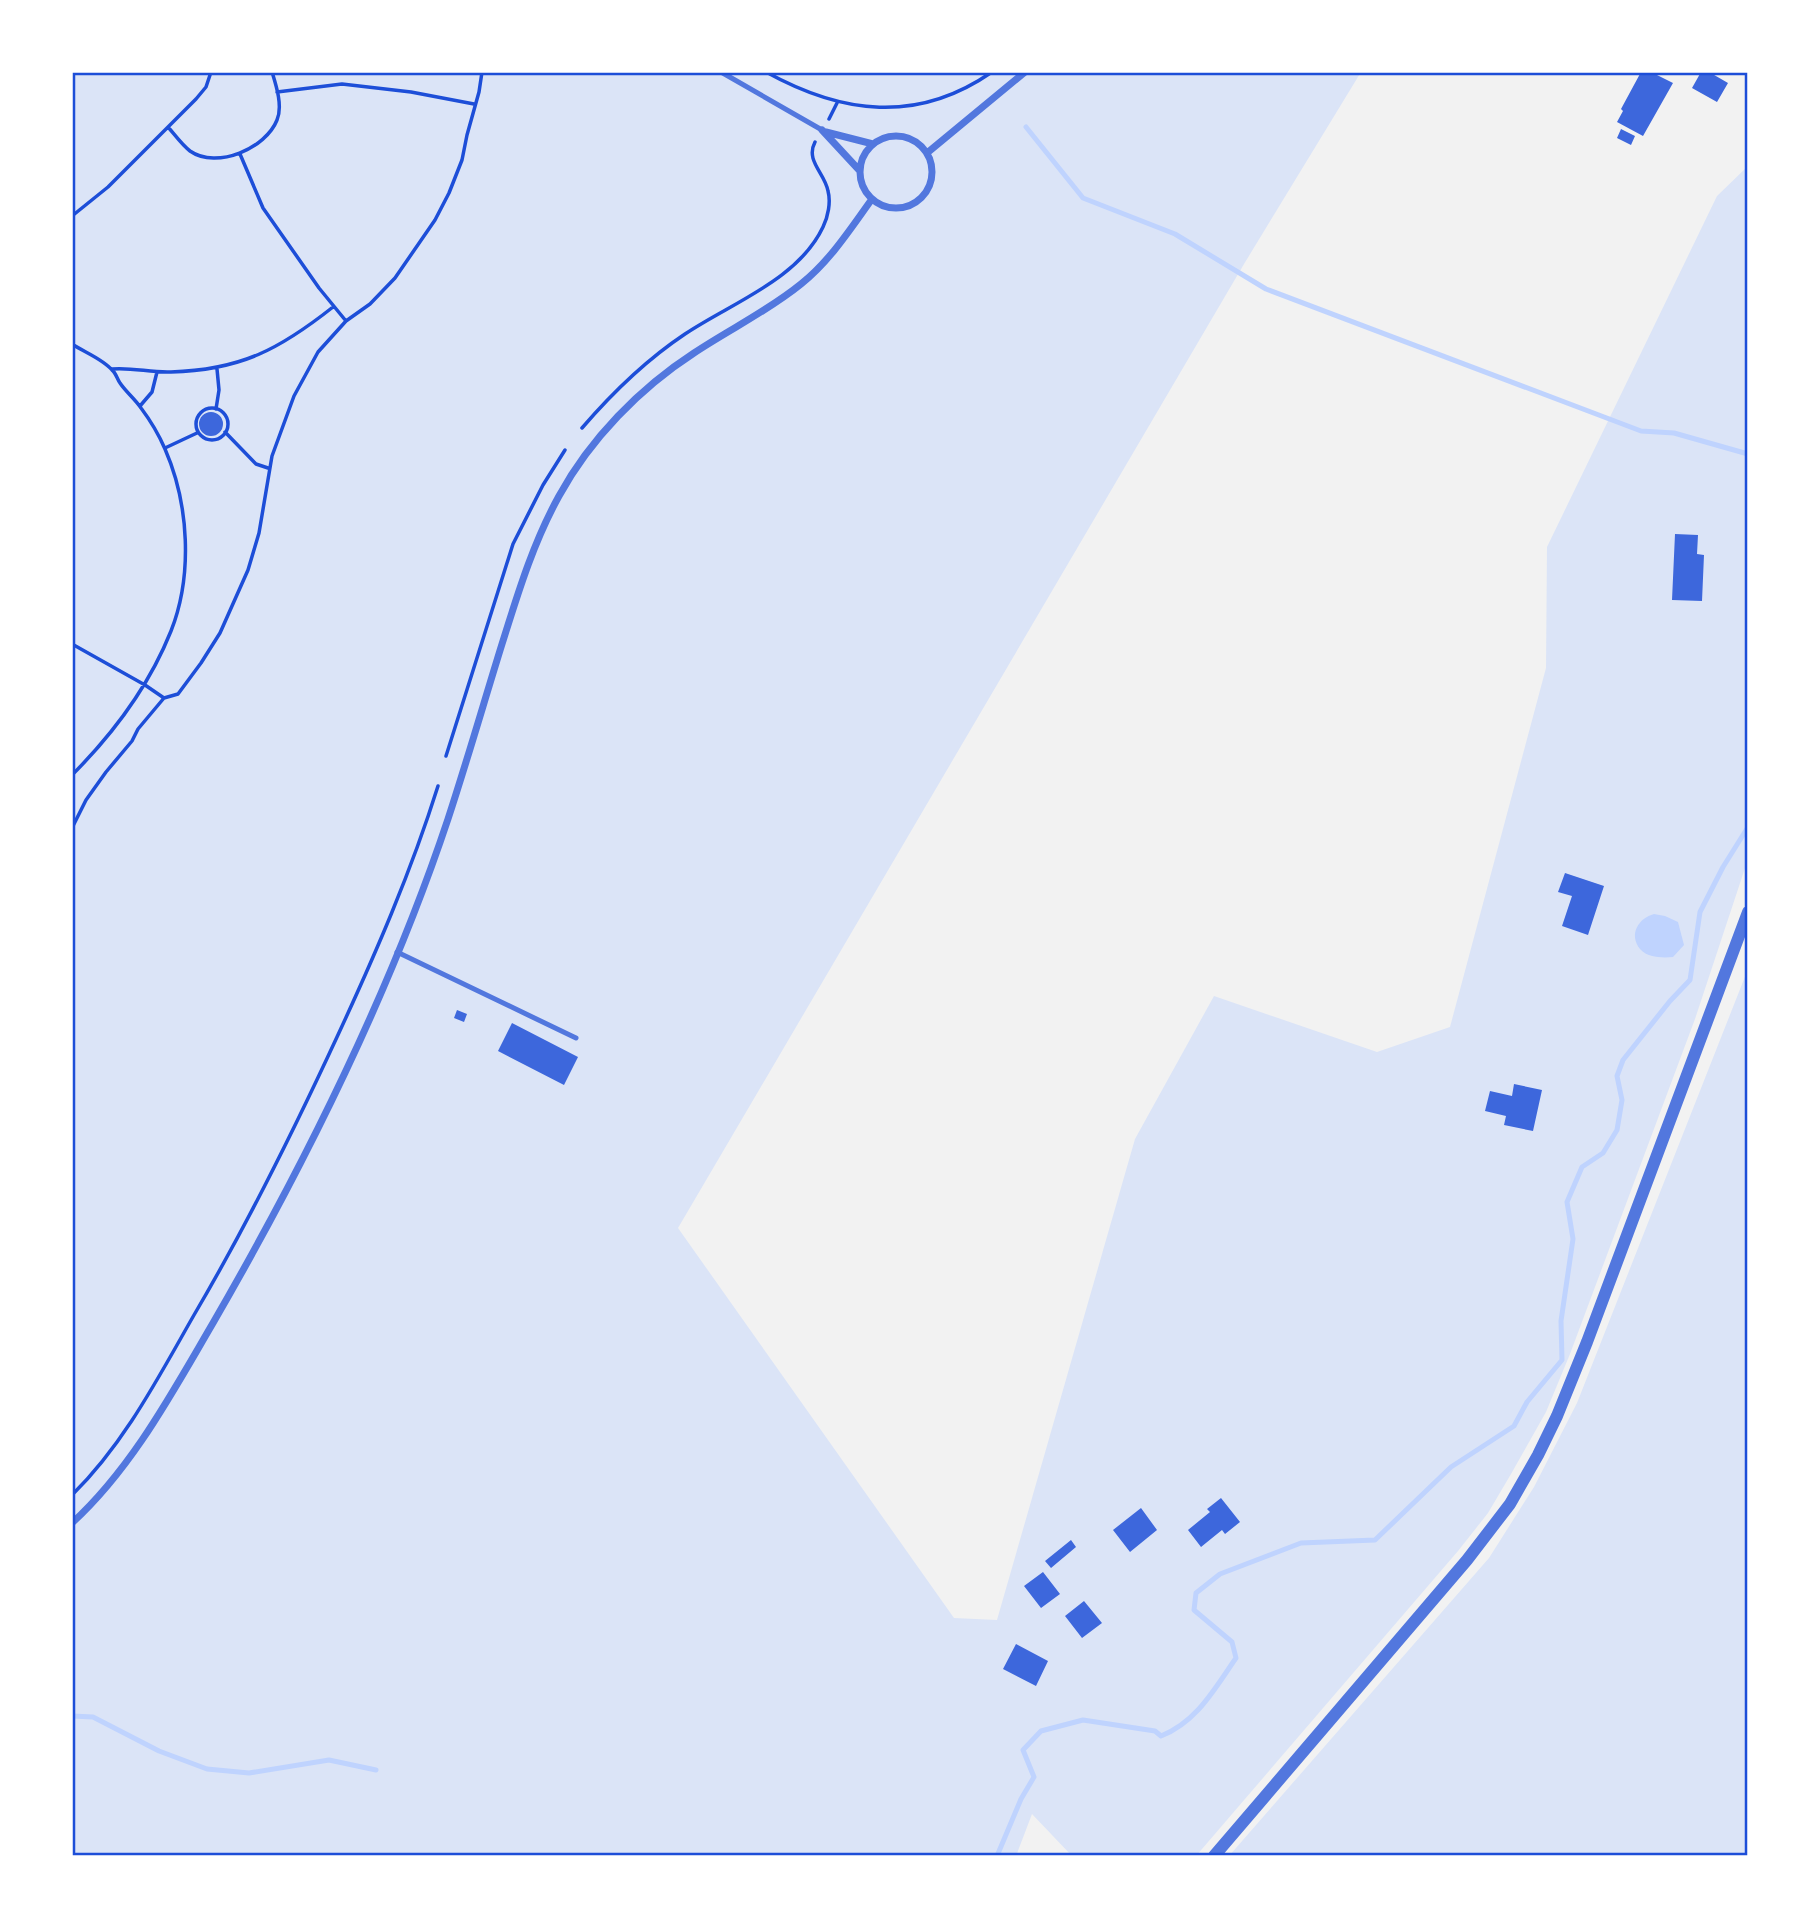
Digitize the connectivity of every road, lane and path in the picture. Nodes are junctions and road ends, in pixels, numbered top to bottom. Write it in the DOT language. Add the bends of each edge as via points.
graph roads {
  1 [pos="211,72"];
  2 [pos="272,72"];
  3 [pos="482,72"];
  4 [pos="721,72"];
  5 [pos="766,72"];
  6 [pos="992,72"];
  7 [pos="1025,72"];
  8 [pos="277,92"];
  9 [pos="837,103"];
  10 [pos="474,104"];
  11 [pos="829,119"];
  12 [pos="168,128"];
  13 [pos="822,130"];
  14 [pos="816,140"];
  15 [pos="873,144"];
  16 [pos="927,153"];
  17 [pos="240,154"];
  18 [pos="860,171"];
  19 [pos="872,199"];
  20 [pos="72,216"];
  21 [pos="333,307"];
  22 [pos="346,321"];
  23 [pos="72,344"];
  24 [pos="216,368"];
  25 [pos="112,369"];
  26 [pos="157,372"];
  27 [pos="140,406"];
  28 [pos="216,409"];
  29 [pos="582,428"];
  30 [pos="198,432"];
  31 [pos="225,432"];
  32 [pos="165,449"];
  33 [pos="565,450"];
  34 [pos="269,469"];
  35 [pos="72,645"];
  36 [pos="145,685"];
  37 [pos="164,698"];
  38 [pos="446,756"];
  39 [pos="72,775"];
  40 [pos="438,786"];
  41 [pos="72,828"];
  42 [pos="1748,912"];
  43 [pos="397,952"];
  44 [pos="576,1038"];
  45 [pos="72,1495"];
  46 [pos="72,1524"];
  47 [pos="1214,1856"];
  1 -- 12 [label="path" via="201,93"];
  2 -- 8 [label="path"];
  3 -- 10 [label="path"];
  4 -- 13 [label="lane"];
  5 -- 9 [label="path" via="796,89"];
  6 -- 9 [label="path" via="932,101 893,107"];
  7 -- 16 [label="street"];
  8 -- 10 [label="path" via="342,84"];
  8 -- 17 [label="path" via="278,119 262,141"];
  9 -- 11 [label="path"];
  10 -- 22 [label="path" via="462,160 435,220 395,278"];
  12 -- 17 [label="path" via="192,153 217,159"];
  12 -- 20 [label="path"];
  13 -- 15 [label="street"];
  13 -- 18 [label="street"];
  14 -- 29 [label="path" via="812,157 828,190 829,208 813,243 768,284 684,334 634,372"];
  15 -- 16 [label="street" via="886,136 902,136 916,141"];
  15 -- 18 [label="street" via="863,156"];
  16 -- 19 [label="street" via="932,174 919,199 899,208"];
  17 -- 21 [label="path" via="263,208"];
  18 -- 19 [label="street"];
  19 -- 43 [label="street" via="804,282 694,353 625,410 561,492 523,575 447,821"];
  21 -- 22 [label="path"];
  21 -- 24 [label="path" via="261,355"];
  22 -- 34 [label="path" via="318,352 293,396"];
  23 -- 25 [label="path"];
  24 -- 26 [label="path"];
  24 -- 28 [label="path"];
  25 -- 26 [label="path"];
  25 -- 27 [label="path"];
  26 -- 27 [label="path" via="152,391"];
  27 -- 32 [label="path"];
  28 -- 30 [label="path" via="201,413 196,422"];
  28 -- 31 [label="path" via="226,418"];
  30 -- 31 [label="path" via="209,440 219,439"];
  30 -- 32 [label="path"];
  31 -- 34 [label="path" via="256,464"];
  32 -- 36 [label="path" via="177,486 186,555 172,629"];
  33 -- 38 [label="path" via="513,544"];
  34 -- 37 [label="path" via="259,533 235,602 201,663 177,694"];
  35 -- 36 [label="path"];
  36 -- 37 [label="path"];
  36 -- 39 [label="path"];
  37 -- 41 [label="path" via="106,772"];
  40 -- 45 [label="path" via="365,977 262,1192 130,1424"];
  42 -- 47 [label="street" via="1587,1342 1557,1416 1510,1504"];
  43 -- 44 [label="lane"];
  43 -- 46 [label="street" via="300,1163 225,1301 120,1472"];
}
